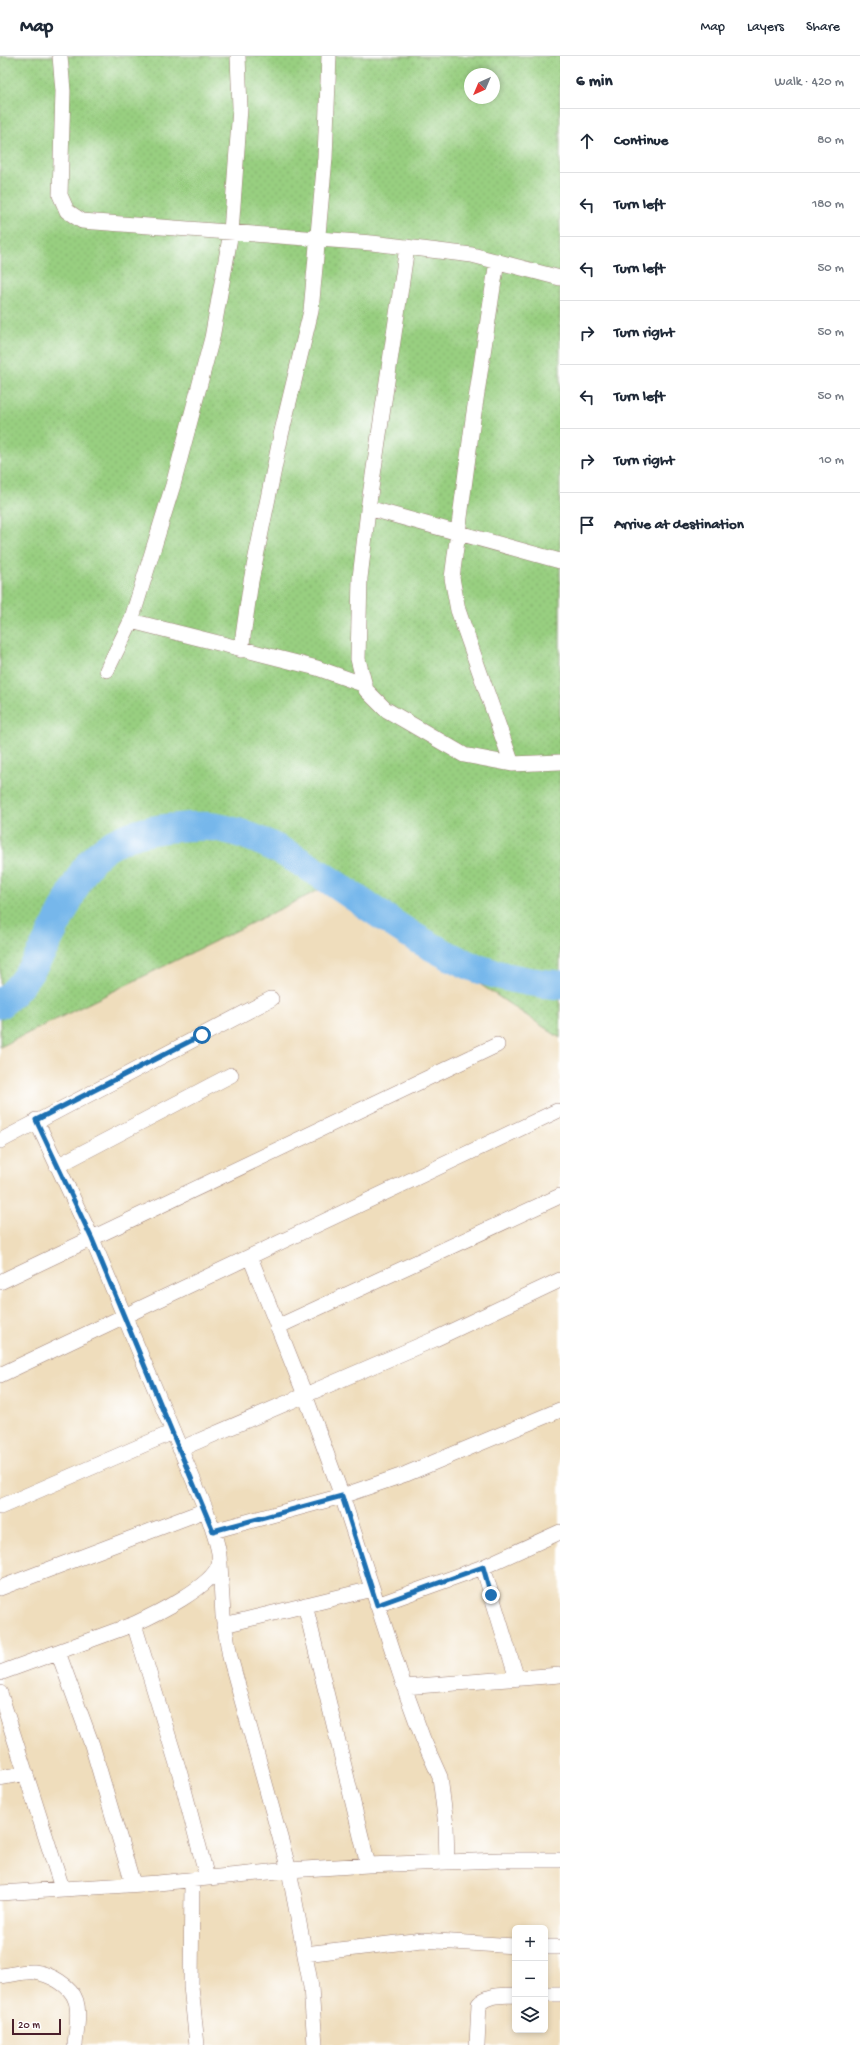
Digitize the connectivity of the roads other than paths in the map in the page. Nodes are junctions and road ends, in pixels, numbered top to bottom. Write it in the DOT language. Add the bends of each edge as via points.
graph roads {
  1 [pos="60,56"];
  2 [pos="238,56"];
  3 [pos="329,56"];
  4 [pos="231,232"];
  5 [pos="319,239"];
  6 [pos="407,247"];
  7 [pos="497,261"];
  8 [pos="560,278"];
  9 [pos="368,508"];
  10 [pos="458,532"];
  11 [pos="560,561"];
  12 [pos="131,621"];
  13 [pos="241,650"];
  14 [pos="107,670"];
  15 [pos="365,685"];
  16 [pos="560,762"];
  17 [pos="512,764"];
  18 [pos="271,999"];
  19 [pos="497,1045"];
  20 [pos="231,1076"];
  21 [pos="557,1112"];
  22 [pos="36,1120"];
  23 [pos="0,1141"];
  24 [pos="57,1166"];
  25 [pos="560,1196"];
  26 [pos="92,1239"];
  27 [pos="250,1257"];
  28 [pos="560,1280"];
  29 [pos="0,1282"];
  30 [pos="124,1316"];
  31 [pos="278,1327"];
  32 [pos="0,1375"];
  33 [pos="305,1395"];
  34 [pos="560,1410"];
  35 [pos="173,1432"];
  36 [pos="180,1449"];
  37 [pos="342,1496"];
  38 [pos="0,1507"];
  39 [pos="206,1510"];
  40 [pos="213,1531"];
  41 [pos="560,1532"];
  42 [pos="220,1564"];
  43 [pos="483,1567"];
  44 [pos="0,1588"];
  45 [pos="372,1589"];
  46 [pos="305,1605"];
  47 [pos="377,1605"];
  48 [pos="134,1624"];
  49 [pos="224,1625"];
  50 [pos="58,1652"];
  51 [pos="0,1673"];
  52 [pos="560,1675"];
  53 [pos="517,1679"];
  54 [pos="404,1687"];
  55 [pos="0,1693"];
  56 [pos="26,1773"];
  57 [pos="0,1778"];
  58 [pos="560,1860"];
  59 [pos="447,1862"];
  60 [pos="368,1865"];
  61 [pos="289,1870"];
  62 [pos="207,1878"];
  63 [pos="192,1880"];
  64 [pos="133,1884"];
  65 [pos="62,1888"];
  66 [pos="0,1893"];
  67 [pos="512,1946"];
  68 [pos="548,1947"];
  69 [pos="560,1947"];
  70 [pos="305,1954"];
  71 [pos="0,1976"];
  72 [pos="548,1994"];
  73 [pos="560,1994"];
  74 [pos="512,1995"];
  75 [pos="75,2045"];
  76 [pos="198,2045"];
  77 [pos="315,2045"];
  78 [pos="477,2045"];
  1 -- 4 [label="street" via="63,91 60,195 67,211 82,221"];
  2 -- 4 [label="street" via="240,108"];
  3 -- 5 [label="street"];
  4 -- 5 [label="street"];
  4 -- 12 [label="street" via="212,338 173,485"];
  5 -- 6 [label="street"];
  5 -- 13 [label="street" via="311,311 278,450 251,581"];
  6 -- 7 [label="street" via="472,255"];
  6 -- 9 [label="street"];
  7 -- 8 [label="street"];
  7 -- 10 [label="street"];
  9 -- 10 [label="street"];
  9 -- 15 [label="street" via="360,578 358,659"];
  10 -- 11 [label="street"];
  10 -- 17 [label="street" via="452,578 458,610"];
  12 -- 13 [label="street"];
  12 -- 14 [label="street"];
  13 -- 15 [label="street" via="317,668"];
  15 -- 17 [label="street" via="366,690 385,709 464,755"];
  16 -- 17 [label="street"];
  18 -- 22 [label="street"];
  19 -- 26 [label="street"];
  20 -- 24 [label="street"];
  21 -- 27 [label="street"];
  22 -- 23 [label="street"];
  22 -- 24 [label="street"];
  24 -- 26 [label="street"];
  25 -- 31 [label="street"];
  26 -- 29 [label="street"];
  26 -- 30 [label="street"];
  27 -- 30 [label="street"];
  27 -- 31 [label="street"];
  28 -- 33 [label="street" via="436,1339"];
  30 -- 32 [label="street"];
  30 -- 35 [label="street"];
  31 -- 33 [label="street"];
  33 -- 36 [label="street"];
  33 -- 37 [label="street"];
  34 -- 37 [label="street" via="406,1474"];
  35 -- 36 [label="street"];
  35 -- 38 [label="street"];
  36 -- 39 [label="street"];
  37 -- 40 [label="street"];
  37 -- 45 [label="street"];
  39 -- 40 [label="street"];
  39 -- 44 [label="street"];
  40 -- 42 [label="street"];
  41 -- 43 [label="street"];
  42 -- 48 [label="street" via="213,1575 190,1593"];
  42 -- 49 [label="street"];
  43 -- 47 [label="street"];
  43 -- 53 [label="street"];
  45 -- 46 [label="street"];
  45 -- 47 [label="street"];
  46 -- 49 [label="street"];
  46 -- 60 [label="street"];
  47 -- 54 [label="street"];
  48 -- 50 [label="street"];
  48 -- 62 [label="street" via="180,1774"];
  49 -- 61 [label="street" via="230,1657"];
  50 -- 51 [label="street"];
  50 -- 64 [label="street" via="92,1745"];
  52 -- 53 [label="street"];
  53 -- 54 [label="street"];
  54 -- 59 [label="street" via="440,1777 446,1825"];
  55 -- 56 [label="street"];
  56 -- 57 [label="street"];
  56 -- 65 [label="street"];
  58 -- 59 [label="street"];
  59 -- 60 [label="street"];
  60 -- 61 [label="street"];
  61 -- 62 [label="street"];
  61 -- 70 [label="street"];
  62 -- 63 [label="street"];
  63 -- 64 [label="street"];
  63 -- 76 [label="street" via="191,1986"];
  64 -- 65 [label="street"];
  65 -- 66 [label="street"];
  67 -- 70 [label="street" via="422,1940"];
  68 -- 69 [label="street"];
  70 -- 77 [label="street" via="311,1987"];
  71 -- 75 [label="street" via="34,1972 58,1981 68,1988 76,2000"];
  72 -- 73 [label="street"];
  74 -- 78 [label="street" via="494,1996 484,1999 479,2004"];
}
